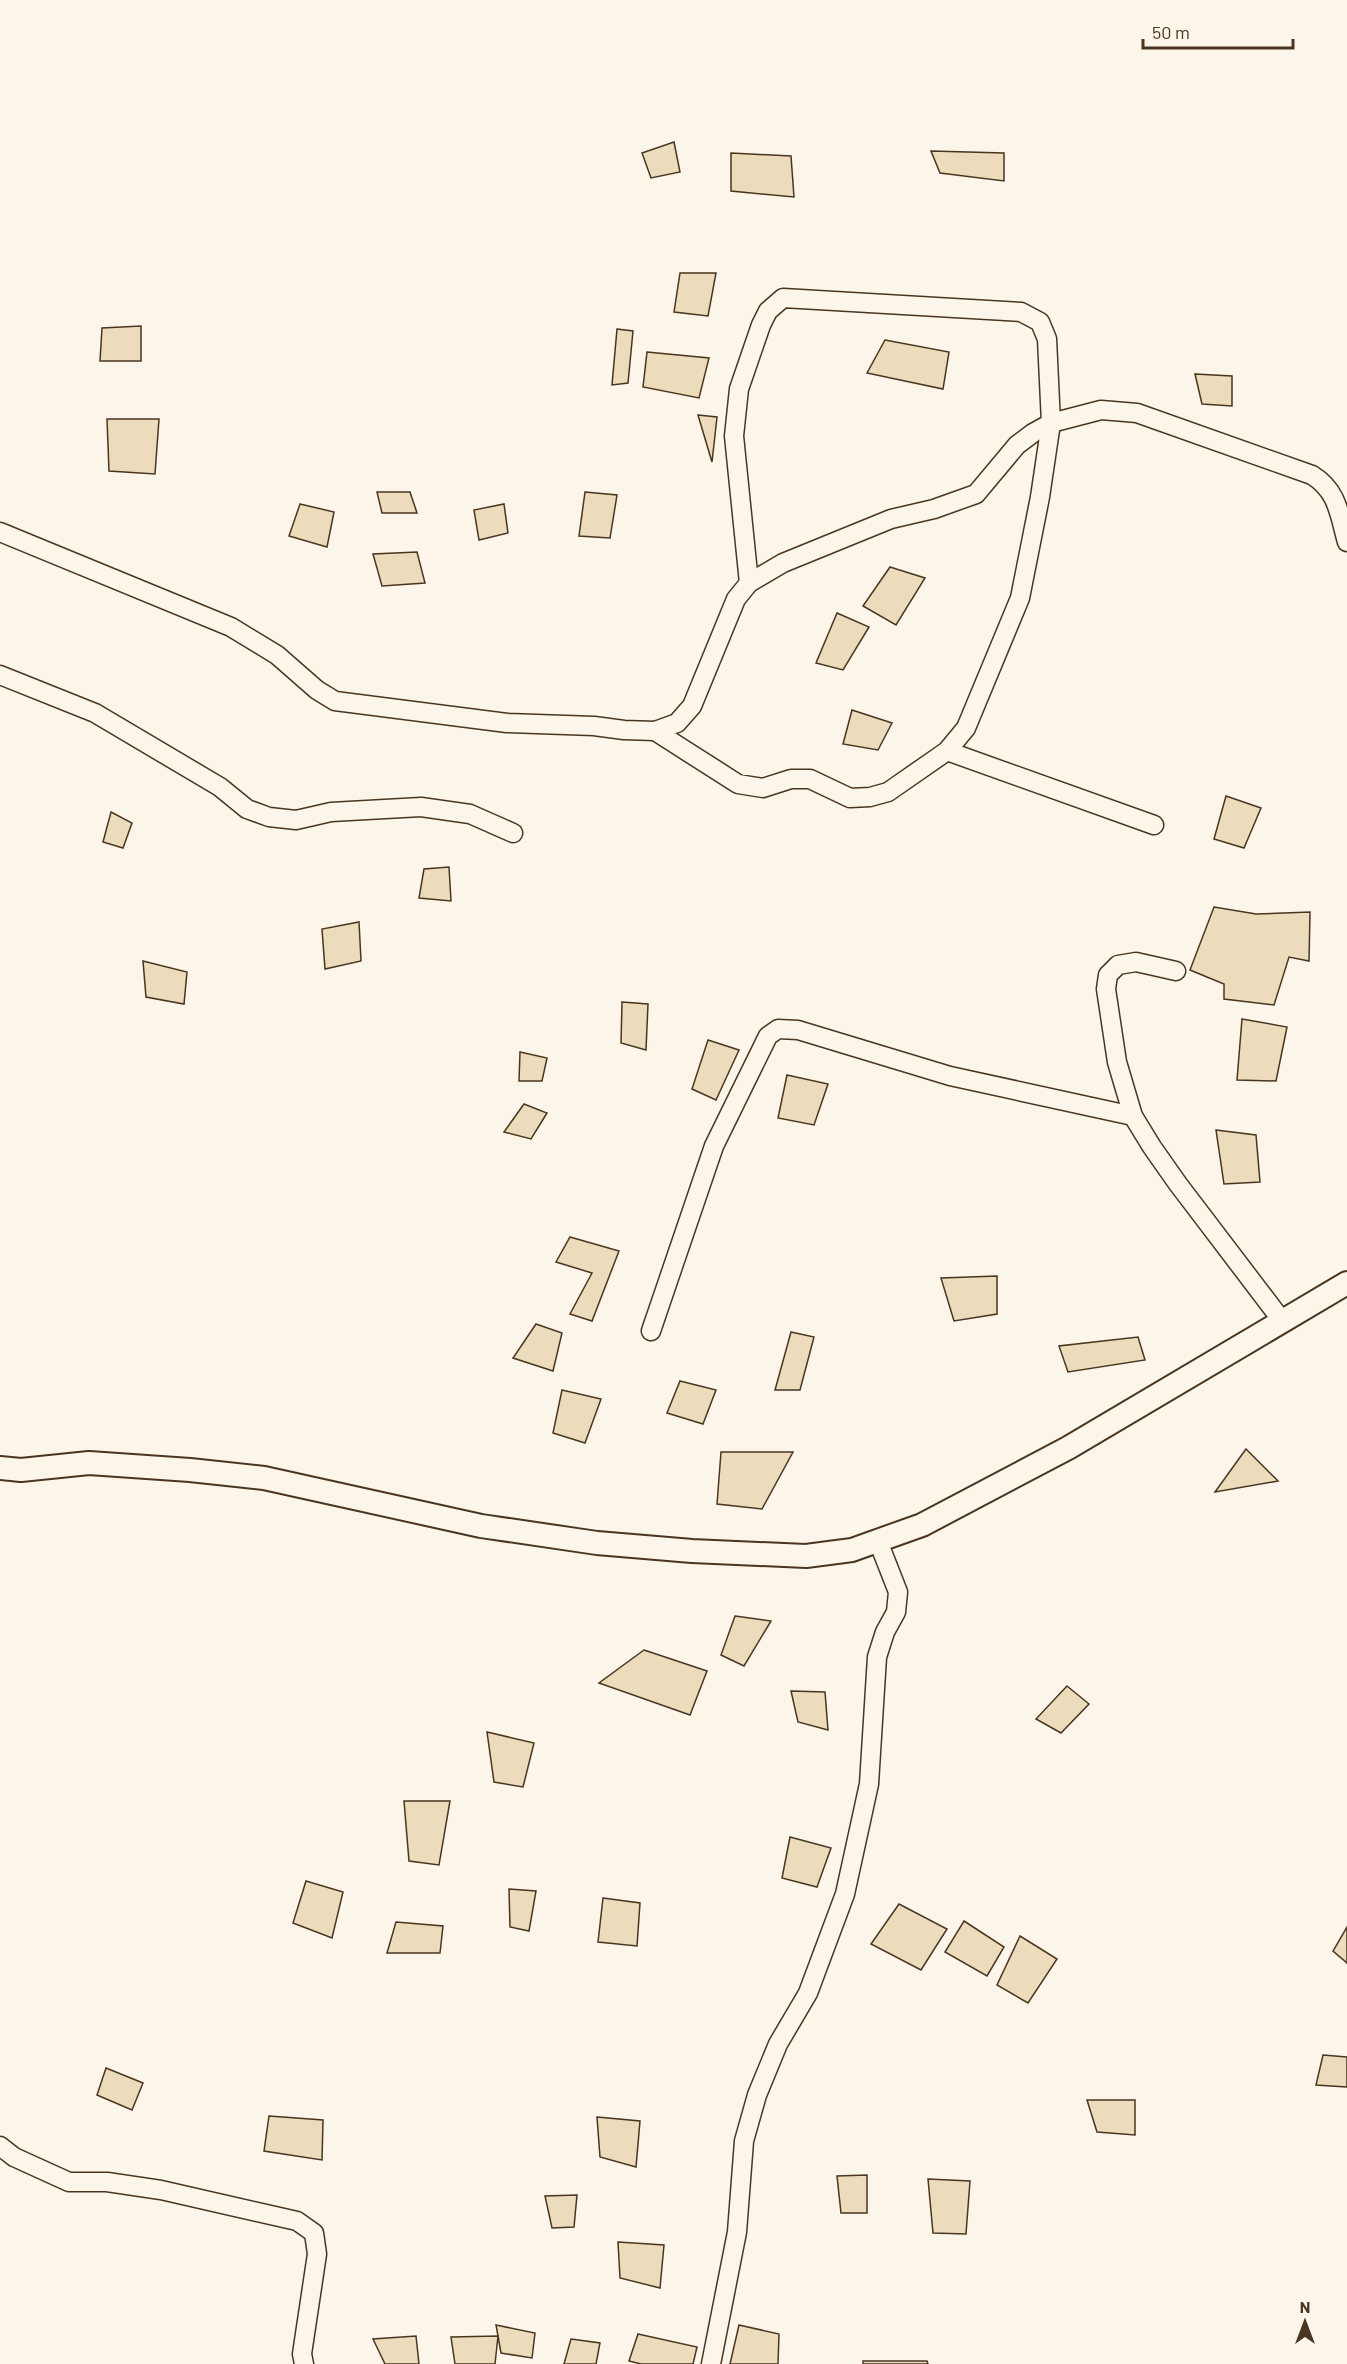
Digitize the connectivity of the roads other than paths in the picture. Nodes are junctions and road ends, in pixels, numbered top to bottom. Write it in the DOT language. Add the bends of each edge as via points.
graph roads {
  1 [pos="1051,423"];
  2 [pos="0,532"];
  3 [pos="1347,542"];
  4 [pos="749,583"];
  5 [pos="0,675"];
  6 [pos="655,731"];
  7 [pos="947,751"];
  8 [pos="1154,825"];
  9 [pos="513,833"];
  10 [pos="1176,971"];
  11 [pos="1133,1116"];
  12 [pos="1347,1283"];
  13 [pos="1283,1322"];
  14 [pos="651,1331"];
  15 [pos="0,1468"];
  16 [pos="878,1540"];
  17 [pos="0,2146"];
  18 [pos="304,2364"];
  19 [pos="711,2364"];
  1 -- 3 [label="street" via="1101,410 1137,413 1312,475 1325,483 1334,496"];
  1 -- 4 [label="street" via="1017,445 976,495 891,519 783,563"];
  1 -- 4 [label="street" via="1047,339 1040,322 1021,312 783,298 768,311 761,325 739,389 734,436"];
  1 -- 7 [label="street" via="1020,598 966,728"];
  2 -- 6 [label="street" via="231,627 278,655 316,690 335,701 507,723"];
  4 -- 6 [label="street" via="736,599 692,706 677,723"];
  5 -- 9 [label="street" via="95,713 220,787 247,809 268,817 296,820 331,812 421,807 470,814"];
  6 -- 7 [label="street" via="738,784 763,789 791,779 810,779 850,798 888,792"];
  7 -- 8 [label="street"];
  10 -- 11 [label="street" via="1136,962 1118,965 1108,975 1106,989 1117,1062"];
  11 -- 13 [label="street" via="1178,1184"];
  11 -- 14 [label="street" via="950,1076 798,1030 778,1029 768,1036 714,1146"];
  12 -- 13 [label="street"];
  13 -- 16 [label="street" via="1000,1485 922,1525"];
  15 -- 16 [label="street" via="21,1470 89,1463 264,1478 481,1526 597,1543 692,1551 806,1556 852,1550"];
  16 -- 19 [label="street" via="898,1592 896,1612 877,1657 869,1784 845,1894 808,1993 765,2075 744,2141 737,2232"];
  17 -- 18 [label="street" via="14,2157 69,2182 107,2182 161,2190 297,2221 314,2233 317,2254 304,2333"];
}
